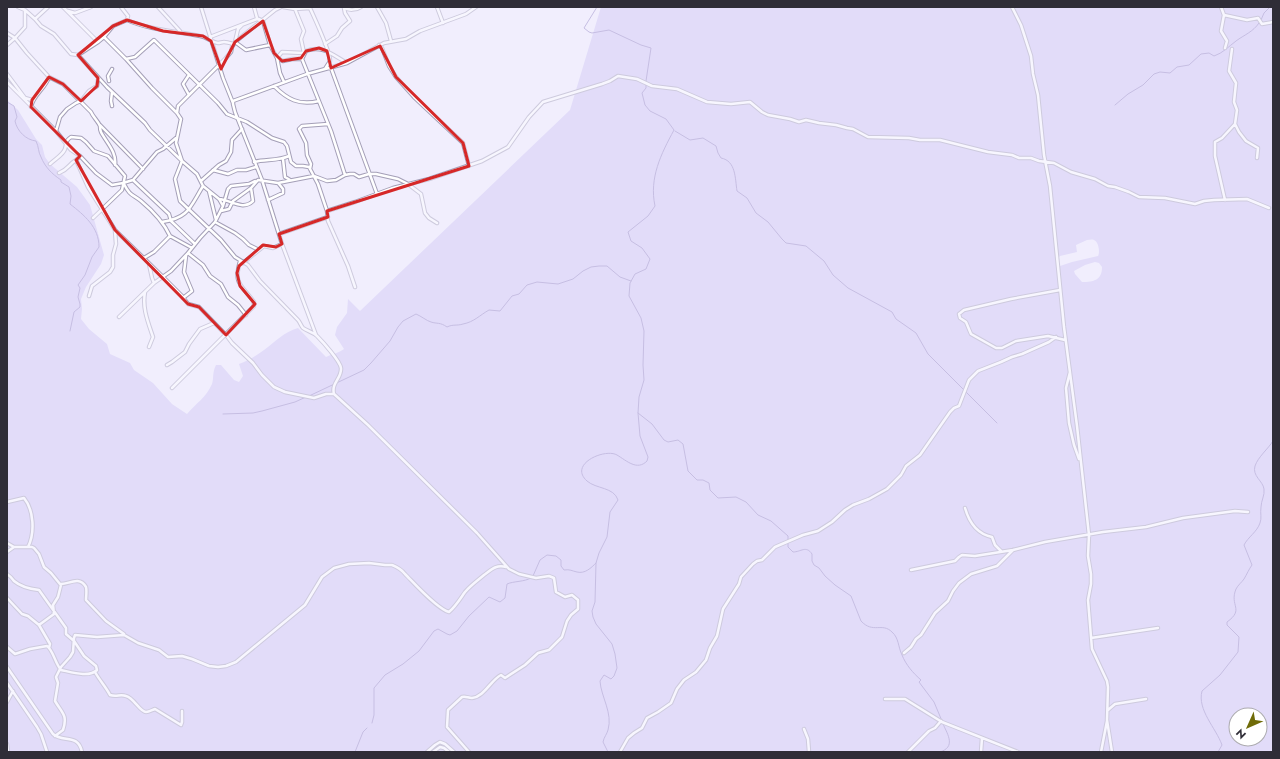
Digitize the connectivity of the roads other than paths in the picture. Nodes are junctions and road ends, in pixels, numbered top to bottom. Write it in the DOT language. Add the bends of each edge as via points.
graph roads {
  1 [pos="18,7"];
  2 [pos="48,7"];
  3 [pos="63,7"];
  4 [pos="91,7"];
  5 [pos="122,7"];
  6 [pos="158,7"];
  7 [pos="201,7"];
  8 [pos="254,7"];
  9 [pos="282,7"];
  10 [pos="344,7"];
  11 [pos="361,7"];
  12 [pos="377,7"];
  13 [pos="437,7"];
  14 [pos="476,7"];
  15 [pos="1012,7"];
  16 [pos="1221,7"];
  17 [pos="295,9"];
  18 [pos="25,10"];
  19 [pos="66,10"];
  20 [pos="1224,15"];
  21 [pos="35,19"];
  22 [pos="127,20"];
  23 [pos="263,21"];
  24 [pos="1273,22"];
  25 [pos="443,23"];
  26 [pos="242,25"];
  27 [pos="180,31"];
  28 [pos="7,33"];
  29 [pos="104,37"];
  30 [pos="210,37"];
  31 [pos="15,38"];
  32 [pos="212,41"];
  33 [pos="391,41"];
  34 [pos="98,42"];
  35 [pos="234,43"];
  36 [pos="325,44"];
  37 [pos="7,45"];
  38 [pos="270,45"];
  39 [pos="379,45"];
  40 [pos="1225,48"];
  41 [pos="1232,49"];
  42 [pos="327,51"];
  43 [pos="304,53"];
  44 [pos="78,55"];
  45 [pos="277,58"];
  46 [pos="302,58"];
  47 [pos="126,59"];
  48 [pos="347,63"];
  49 [pos="219,65"];
  50 [pos="331,68"];
  51 [pos="112,69"];
  52 [pos="325,69"];
  53 [pos="7,74"];
  54 [pos="307,74"];
  55 [pos="189,75"];
  56 [pos="49,77"];
  57 [pos="98,78"];
  58 [pos="109,81"];
  59 [pos="7,82"];
  60 [pos="284,82"];
  61 [pos="199,86"];
  62 [pos="274,86"];
  63 [pos="112,92"];
  64 [pos="189,95"];
  65 [pos="32,100"];
  66 [pos="81,101"];
  67 [pos="319,101"];
  68 [pos="233,103"];
  69 [pos="112,106"];
  70 [pos="31,107"];
  71 [pos="177,113"];
  72 [pos="238,120"];
  73 [pos="328,124"];
  74 [pos="1235,124"];
  75 [pos="100,125"];
  76 [pos="242,129"];
  77 [pos="56,131"];
  78 [pos="177,138"];
  79 [pos="66,143"];
  80 [pos="166,145"];
  81 [pos="80,156"];
  82 [pos="289,156"];
  83 [pos="1257,158"];
  84 [pos="282,159"];
  85 [pos="76,160"];
  86 [pos="182,161"];
  87 [pos="254,162"];
  88 [pos="1046,163"];
  89 [pos="50,164"];
  90 [pos="115,165"];
  91 [pos="468,166"];
  92 [pos="256,167"];
  93 [pos="142,169"];
  94 [pos="310,169"];
  95 [pos="213,170"];
  96 [pos="59,172"];
  97 [pos="369,174"];
  98 [pos="345,175"];
  99 [pos="314,176"];
  100 [pos="133,180"];
  101 [pos="262,180"];
  102 [pos="201,181"];
  103 [pos="256,181"];
  104 [pos="292,181"];
  105 [pos="123,183"];
  106 [pos="278,183"];
  107 [pos="408,184"];
  108 [pos="203,186"];
  109 [pos="251,188"];
  110 [pos="209,191"];
  111 [pos="377,194"];
  112 [pos="219,199"];
  113 [pos="225,200"];
  114 [pos="268,200"];
  115 [pos="1225,200"];
  116 [pos="233,202"];
  117 [pos="223,206"];
  118 [pos="1269,208"];
  119 [pos="102,210"];
  120 [pos="189,210"];
  121 [pos="327,211"];
  122 [pos="221,212"];
  123 [pos="328,216"];
  124 [pos="93,218"];
  125 [pos="171,221"];
  126 [pos="215,221"];
  127 [pos="161,222"];
  128 [pos="437,223"];
  129 [pos="210,229"];
  130 [pos="115,230"];
  131 [pos="279,234"];
  132 [pos="170,236"];
  133 [pos="195,244"];
  134 [pos="282,244"];
  135 [pos="192,248"];
  136 [pos="258,250"];
  137 [pos="188,254"];
  138 [pos="144,258"];
  139 [pos="242,262"];
  140 [pos="149,263"];
  141 [pos="163,277"];
  142 [pos="154,283"];
  143 [pos="355,286"];
  144 [pos="1060,290"];
  145 [pos="146,292"];
  146 [pos="89,296"];
  147 [pos="184,298"];
  148 [pos="246,315"];
  149 [pos="119,317"];
  150 [pos="214,323"];
  151 [pos="226,335"];
  152 [pos="316,335"];
  153 [pos="1056,337"];
  154 [pos="1065,340"];
  155 [pos="149,347"];
  156 [pos="167,365"];
  157 [pos="1070,372"];
  158 [pos="172,388"];
  159 [pos="334,394"];
  160 [pos="1081,463"];
  161 [pos="7,502"];
  162 [pos="965,508"];
  163 [pos="1248,512"];
  164 [pos="1089,535"];
  165 [pos="7,543"];
  166 [pos="14,547"];
  167 [pos="28,547"];
  168 [pos="1013,550"];
  169 [pos="7,552"];
  170 [pos="1001,552"];
  171 [pos="508,568"];
  172 [pos="910,570"];
  173 [pos="7,574"];
  174 [pos="61,585"];
  175 [pos="7,598"];
  176 [pos="54,610"];
  177 [pos="39,625"];
  178 [pos="1158,628"];
  179 [pos="128,637"];
  180 [pos="1091,638"];
  181 [pos="74,641"];
  182 [pos="7,647"];
  183 [pos="49,648"];
  184 [pos="904,653"];
  185 [pos="7,667"];
  186 [pos="60,669"];
  187 [pos="95,672"];
  188 [pos="7,683"];
  189 [pos="13,690"];
  190 [pos="885,699"];
  191 [pos="1146,699"];
  192 [pos="7,702"];
  193 [pos="182,711"];
  194 [pos="1108,711"];
  195 [pos="1107,720"];
  196 [pos="941,721"];
  197 [pos="804,729"];
  198 [pos="55,736"];
  199 [pos="982,738"];
  200 [pos="7,744"];
  201 [pos="8,752"];
  202 [pos="47,752"];
  203 [pos="82,752"];
  204 [pos="427,752"];
  205 [pos="433,752"];
  206 [pos="449,752"];
  207 [pos="454,752"];
  208 [pos="469,752"];
  209 [pos="620,752"];
  210 [pos="809,752"];
  211 [pos="908,752"];
  212 [pos="981,752"];
  213 [pos="1018,752"];
  214 [pos="1101,752"];
  215 [pos="1112,752"];
  1 -- 18 [label="street"];
  2 -- 21 [label="street"];
  3 -- 19 [label="street"];
  4 -- 19 [label="street" via="75,14"];
  5 -- 22 [label="street" via="128,16"];
  6 -- 27 [label="street"];
  7 -- 30 [label="street"];
  8 -- 23 [label="street" via="257,18"];
  9 -- 17 [label="street"];
  9 -- 23 [label="street"];
  10 -- 11 [label="street"];
  10 -- 36 [label="street" via="350,21 337,36"];
  12 -- 33 [label="street" via="386,23"];
  13 -- 25 [label="street"];
  14 -- 25 [label="street"];
  15 -- 88 [label="street" via="1022,25 1031,56"];
  16 -- 20 [label="street"];
  17 -- 36 [label="street" via="310,8"];
  17 -- 43 [label="street" via="304,31 301,39"];
  18 -- 21 [label="street"];
  18 -- 31 [label="street" via="25,27"];
  19 -- 34 [label="street"];
  20 -- 24 [label="street" via="1247,20 1258,18 1262,24"];
  20 -- 40 [label="street" via="1221,31 1227,41"];
  21 -- 44 [label="street" via="54,34 71,54"];
  22 -- 27 [label="street" via="164,31"];
  22 -- 29 [label="street" via="113,26"];
  23 -- 26 [label="street" via="257,20"];
  23 -- 35 [label="street"];
  23 -- 38 [label="street"];
  25 -- 33 [label="street" via="402,41"];
  26 -- 30 [label="street"];
  26 -- 35 [label="street" via="238,29"];
  27 -- 32 [label="street" via="203,36"];
  28 -- 31 [label="street"];
  29 -- 34 [label="street"];
  29 -- 47 [label="street"];
  30 -- 32 [label="street"];
  31 -- 37 [label="street"];
  31 -- 56 [label="street"];
  32 -- 35 [label="street"];
  32 -- 49 [label="street"];
  33 -- 39 [label="street"];
  34 -- 44 [label="street"];
  35 -- 38 [label="street" via="246,50"];
  35 -- 49 [label="street" via="229,55"];
  36 -- 42 [label="street"];
  38 -- 45 [label="street"];
  39 -- 48 [label="street"];
  39 -- 91 [label="street" via="396,77 463,143"];
  41 -- 74 [label="street" via="1229,70 1236,82"];
  42 -- 43 [label="street" via="314,48"];
  42 -- 48 [label="street"];
  42 -- 52 [label="street" via="330,60"];
  43 -- 45 [label="street" via="282,52"];
  43 -- 46 [label="street"];
  44 -- 57 [label="street"];
  45 -- 46 [label="street" via="283,61"];
  45 -- 60 [label="street"];
  46 -- 54 [label="street"];
  47 -- 55 [label="street" via="136,57 154,40"];
  47 -- 71 [label="street"];
  48 -- 50 [label="street"];
  49 -- 61 [label="street"];
  49 -- 68 [label="street"];
  50 -- 52 [label="street"];
  50 -- 97 [label="street"];
  51 -- 58 [label="street" via="108,76"];
  52 -- 54 [label="street"];
  53 -- 65 [label="street" via="25,98"];
  54 -- 60 [label="street"];
  54 -- 67 [label="street"];
  55 -- 61 [label="street"];
  55 -- 64 [label="street" via="183,84"];
  56 -- 65 [label="street"];
  56 -- 66 [label="street" via="63,84"];
  57 -- 63 [label="street"];
  57 -- 66 [label="street" via="97,86"];
  59 -- 70 [label="street"];
  60 -- 62 [label="street"];
  61 -- 64 [label="street"];
  61 -- 72 [label="street" via="225,112"];
  62 -- 67 [label="street" via="298,102"];
  62 -- 68 [label="street"];
  63 -- 69 [label="street"];
  63 -- 80 [label="street"];
  64 -- 71 [label="street" via="178,106"];
  65 -- 70 [label="street"];
  66 -- 75 [label="street"];
  66 -- 77 [label="street" via="67,109 60,117"];
  67 -- 73 [label="street"];
  68 -- 72 [label="street"];
  70 -- 77 [label="street"];
  71 -- 78 [label="street" via="181,121"];
  72 -- 76 [label="street"];
  72 -- 82 [label="street" via="247,122 272,138 284,142"];
  73 -- 94 [label="street" via="302,126 299,129 306,143"];
  73 -- 98 [label="street"];
  74 -- 83 [label="street" via="1246,141 1258,148"];
  74 -- 115 [label="street" via="1215,142 1215,156"];
  75 -- 90 [label="street" via="100,130 114,153"];
  75 -- 93 [label="street"];
  76 -- 87 [label="street"];
  76 -- 95 [label="street" via="232,140 232,152 226,161"];
  77 -- 79 [label="street"];
  78 -- 80 [label="street"];
  78 -- 86 [label="street" via="177,148"];
  79 -- 81 [label="street"];
  79 -- 89 [label="street" via="65,150"];
  79 -- 90 [label="street" via="71,137 81,138 94,151 108,156"];
  80 -- 86 [label="street"];
  80 -- 93 [label="street"];
  81 -- 85 [label="street"];
  81 -- 105 [label="street" via="96,173 112,184"];
  82 -- 84 [label="street"];
  82 -- 94 [label="street" via="294,165"];
  84 -- 87 [label="street"];
  84 -- 104 [label="street" via="285,177"];
  85 -- 96 [label="street" via="67,170"];
  85 -- 119 [label="street"];
  86 -- 102 [label="street" via="196,172"];
  86 -- 120 [label="street" via="175,175 175,182 180,201"];
  87 -- 92 [label="street"];
  88 -- 91 [label="street" via="940,140 868,137 853,129 836,125 806,120 799,122 768,115 750,102 707,102 677,89 652,86 637,79 618,76 602,84 543,102 508,147"];
  88 -- 115 [label="street" via="1138,197 1165,198 1195,204"];
  88 -- 144 [label="street"];
  90 -- 105 [label="street" via="125,176"];
  91 -- 107 [label="street"];
  92 -- 95 [label="street" via="228,174"];
  92 -- 101 [label="street"];
  93 -- 100 [label="street"];
  94 -- 99 [label="street"];
  95 -- 102 [label="street"];
  97 -- 98 [label="street" via="358,178 352,174"];
  97 -- 107 [label="street" via="393,178"];
  97 -- 111 [label="street"];
  98 -- 99 [label="street" via="333,181"];
  99 -- 104 [label="street"];
  99 -- 121 [label="street"];
  100 -- 105 [label="street"];
  100 -- 125 [label="street" via="169,214"];
  101 -- 103 [label="street"];
  101 -- 106 [label="street"];
  101 -- 114 [label="street"];
  102 -- 108 [label="street"];
  103 -- 109 [label="street"];
  103 -- 113 [label="street" via="231,186"];
  104 -- 106 [label="street"];
  105 -- 119 [label="street" via="122,190"];
  105 -- 127 [label="street" via="128,193 141,201"];
  106 -- 114 [label="street" via="284,192"];
  107 -- 111 [label="street"];
  107 -- 128 [label="street" via="420,194 425,213"];
  108 -- 110 [label="street"];
  108 -- 120 [label="street"];
  109 -- 116 [label="street"];
  109 -- 116 [label="street" via="254,201 252,203 242,206"];
  110 -- 112 [label="street"];
  110 -- 126 [label="street"];
  111 -- 121 [label="street"];
  112 -- 113 [label="street"];
  112 -- 117 [label="street"];
  113 -- 116 [label="street"];
  113 -- 117 [label="street"];
  114 -- 131 [label="street"];
  115 -- 118 [label="street" via="1247,199"];
  116 -- 122 [label="street" via="229,209"];
  117 -- 122 [label="street"];
  119 -- 124 [label="street"];
  119 -- 130 [label="street"];
  120 -- 125 [label="street"];
  120 -- 129 [label="street"];
  121 -- 123 [label="street"];
  122 -- 126 [label="street"];
  123 -- 131 [label="street"];
  123 -- 143 [label="street"];
  125 -- 127 [label="street"];
  125 -- 133 [label="street"];
  126 -- 129 [label="street"];
  126 -- 136 [label="street"];
  127 -- 132 [label="street"];
  129 -- 133 [label="street"];
  129 -- 139 [label="street"];
  130 -- 138 [label="street"];
  130 -- 146 [label="street" via="113,267 92,286"];
  131 -- 134 [label="street"];
  132 -- 135 [label="street"];
  132 -- 138 [label="street"];
  133 -- 135 [label="street"];
  134 -- 136 [label="street" via="273,248 264,246"];
  134 -- 152 [label="street"];
  135 -- 137 [label="street"];
  136 -- 139 [label="street"];
  137 -- 141 [label="street"];
  137 -- 147 [label="street" via="184,272 192,291"];
  137 -- 148 [label="street" via="204,265 210,276 221,284"];
  138 -- 140 [label="street"];
  139 -- 148 [label="street" via="237,276 240,286 255,304"];
  139 -- 152 [label="street" via="248,265 303,328"];
  140 -- 141 [label="street"];
  140 -- 142 [label="street"];
  141 -- 142 [label="street"];
  141 -- 147 [label="street"];
  142 -- 145 [label="street"];
  144 -- 153 [label="street" via="964,310 959,314 971,334 996,348 1016,341"];
  144 -- 154 [label="street"];
  145 -- 149 [label="street"];
  145 -- 155 [label="street" via="144,304 153,337"];
  147 -- 150 [label="street" via="188,304 199,307"];
  148 -- 151 [label="street"];
  150 -- 151 [label="street"];
  150 -- 156 [label="street" via="200,329 185,352"];
  151 -- 158 [label="street"];
  151 -- 159 [label="street" via="274,387 284,392 314,398"];
  152 -- 159 [label="street" via="338,361 341,369 334,384"];
  153 -- 154 [label="street"];
  153 -- 209 [label="street" via="978,371 969,380 959,406 950,412 920,455 906,466 901,475 886,489 853,505 818,531 775,547 762,560 753,564 741,577 723,610 719,632 706,660 684,680 671,703 647,718 641,730 628,738"];
  154 -- 157 [label="street"];
  157 -- 160 [label="street"];
  157 -- 160 [label="street" via="1066,388 1069,423"];
  159 -- 171 [label="street" via="477,534"];
  160 -- 164 [label="street"];
  161 -- 167 [label="street" via="22,498 28,503 32,529"];
  162 -- 170 [label="street" via="972,525 979,532 992,538"];
  163 -- 164 [label="street" via="1208,514 1146,527"];
  164 -- 168 [label="street"];
  164 -- 180 [label="street" via="1091,584 1088,600"];
  165 -- 166 [label="street"];
  166 -- 167 [label="street"];
  166 -- 169 [label="street"];
  167 -- 174 [label="street" via="36,550 44,567"];
  168 -- 170 [label="street"];
  168 -- 184 [label="street" via="997,566 971,574 959,583 948,601 935,613 921,635"];
  170 -- 172 [label="street" via="962,555 955,561"];
  171 -- 179 [label="street" via="503,566 489,570 469,588 449,612 437,606 405,573 392,564 349,564 334,568 322,577 305,605 236,662 222,667 209,666 182,656 168,657 159,650"];
  171 -- 208 [label="street" via="536,578 554,578 556,592 564,597 574,596 579,607 567,621 562,638 549,650 538,653 505,678 498,676 487,689 474,697 462,697 449,708 447,727"];
  173 -- 176 [label="street" via="25,587 39,590"];
  174 -- 176 [label="street" via="53,606"];
  174 -- 179 [label="street" via="74,580 83,584 88,602 106,621"];
  175 -- 177 [label="street" via="22,614"];
  176 -- 177 [label="street" via="53,615"];
  176 -- 181 [label="street" via="66,628 66,634"];
  177 -- 183 [label="street" via="50,644"];
  178 -- 180 [label="street"];
  179 -- 181 [label="street" via="76,635"];
  180 -- 194 [label="street" via="1092,650 1107,681"];
  181 -- 186 [label="street" via="70,657"];
  181 -- 187 [label="street" via="84,656 96,666"];
  182 -- 183 [label="street" via="15,654 38,647"];
  183 -- 186 [label="street"];
  185 -- 198 [label="street"];
  186 -- 187 [label="street" via="84,674"];
  186 -- 198 [label="street" via="56,677 58,683 55,698 65,718 63,730"];
  187 -- 193 [label="street" via="110,696 129,697 144,711 155,709 181,725"];
  188 -- 189 [label="street"];
  189 -- 192 [label="street"];
  189 -- 202 [label="street" via="41,734"];
  190 -- 196 [label="street" via="905,699"];
  191 -- 194 [label="street" via="1114,704"];
  194 -- 195 [label="street"];
  195 -- 214 [label="street"];
  195 -- 215 [label="street"];
  196 -- 199 [label="street"];
  196 -- 211 [label="street"];
  197 -- 210 [label="street"];
  198 -- 203 [label="street" via="76,742"];
  199 -- 212 [label="street"];
  199 -- 213 [label="street"];
  200 -- 201 [label="street"];
  204 -- 207 [label="street" via="440,742"];
  205 -- 206 [label="street" via="440,747"];
}
